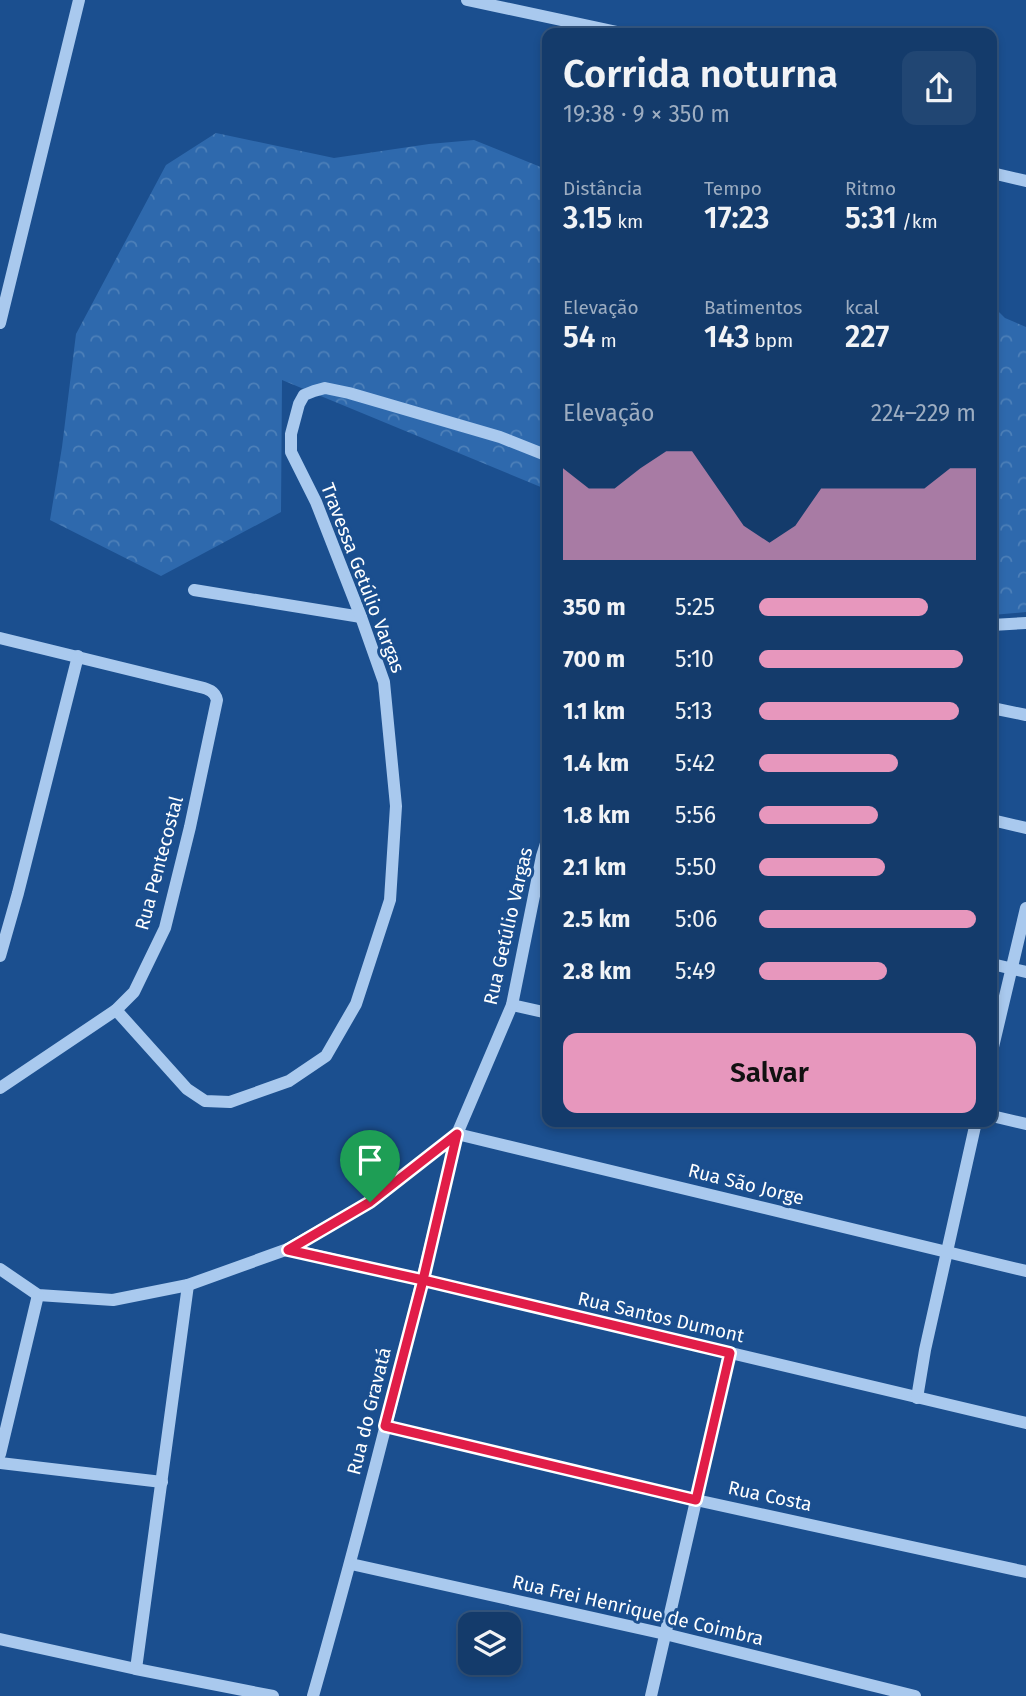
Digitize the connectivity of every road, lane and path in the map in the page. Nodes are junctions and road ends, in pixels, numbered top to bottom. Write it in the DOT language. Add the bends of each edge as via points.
graph roads {
  1 [pos="79,0"];
  2 [pos="467,0"];
  3 [pos="599,28"];
  4 [pos="997,174"];
  5 [pos="1026,181"];
  6 [pos="0,323"];
  7 [pos="542,454"];
  8 [pos="194,590"];
  9 [pos="361,617"];
  10 [pos="1026,623"];
  11 [pos="997,625"];
  12 [pos="0,638"];
  13 [pos="78,656"];
  14 [pos="997,709"];
  15 [pos="1026,715"];
  16 [pos="997,821"];
  17 [pos="1026,828"];
  18 [pos="542,870"];
  19 [pos="1026,908"];
  20 [pos="0,956"];
  21 [pos="997,965"];
  22 [pos="1011,968"];
  23 [pos="1026,972"];
  24 [pos="512,1005"];
  25 [pos="116,1010"];
  26 [pos="542,1012"];
  27 [pos="997,1029"];
  28 [pos="0,1088"];
  29 [pos="997,1117"];
  30 [pos="1026,1124"];
  31 [pos="975,1127"];
  32 [pos="457,1134"];
  33 [pos="288,1250"];
  34 [pos="947,1253"];
  35 [pos="0,1269"];
  36 [pos="1026,1271"];
  37 [pos="423,1280"];
  38 [pos="188,1284"];
  39 [pos="38,1295"];
  40 [pos="730,1353"];
  41 [pos="917,1398"];
  42 [pos="1026,1423"];
  43 [pos="385,1426"];
  44 [pos="0,1454"];
  45 [pos="0,1463"];
  46 [pos="162,1482"];
  47 [pos="696,1500"];
  48 [pos="351,1564"];
  49 [pos="1026,1572"];
  50 [pos="665,1634"];
  51 [pos="0,1639"];
  52 [pos="136,1669"];
  53 [pos="273,1696"];
  54 [pos="313,1696"];
  55 [pos="652,1696"];
  56 [pos="915,1696"];
  1 -- 6 [label="street"];
  2 -- 3 [label="street"];
  4 -- 5 [label="street"];
  7 -- 9 [label="street, Travessa Getúlio Vargas" via="349,393 325,388 304,396 291,434 292,452"];
  8 -- 9 [label="street"];
  9 -- 25 [label="street, Travessa Getúlio Vargas" via="384,682 396,806 390,900 356,1004 326,1056 289,1081 230,1102 205,1101 187,1090"];
  10 -- 11 [label="street"];
  12 -- 13 [label="street"];
  13 -- 20 [label="street"];
  13 -- 25 [label="street, Rua Pentecostal" via="200,687 217,700 165,928 134,992"];
  14 -- 15 [label="street"];
  16 -- 17 [label="street"];
  18 -- 24 [label="street, Rua Getúlio Vargas"];
  19 -- 22 [label="street"];
  21 -- 22 [label="street"];
  22 -- 23 [label="street"];
  22 -- 27 [label="street"];
  24 -- 26 [label="street"];
  24 -- 32 [label="street, Rua Getúlio Vargas"];
  25 -- 28 [label="street, Rua Pentecostal"];
  29 -- 30 [label="street"];
  31 -- 34 [label="street"];
  32 -- 33 [label="street, Rua Getúlio Vargas" via="370,1202"];
  32 -- 34 [label="street, Rua São Jorge"];
  32 -- 37 [label="street, Rua do Gravatá"];
  33 -- 37 [label="street, Rua Santos Dumont"];
  33 -- 38 [label="street, Rua Getúlio Vargas"];
  34 -- 36 [label="street, Rua São Jorge"];
  34 -- 41 [label="street"];
  35 -- 39 [label="street"];
  37 -- 40 [label="street, Rua Santos Dumont"];
  37 -- 43 [label="street, Rua do Gravatá"];
  38 -- 39 [label="street, Rua Getúlio Vargas" via="113,1300"];
  38 -- 46 [label="street"];
  39 -- 44 [label="street"];
  40 -- 41 [label="street, Rua Santos Dumont"];
  40 -- 47 [label="street"];
  41 -- 42 [label="street, Rua Santos Dumont"];
  43 -- 47 [label="street, Rua Costa"];
  43 -- 48 [label="street, Rua do Gravatá"];
  45 -- 46 [label="street"];
  46 -- 52 [label="street"];
  47 -- 49 [label="street, Rua Costa"];
  47 -- 50 [label="street"];
  48 -- 50 [label="street, Rua Frei Henrique de Coimbra"];
  48 -- 54 [label="street, Rua do Gravatá"];
  50 -- 55 [label="street"];
  50 -- 56 [label="street, Rua Frei Henrique de Coimbra"];
  51 -- 52 [label="street"];
  52 -- 53 [label="street"];
}
